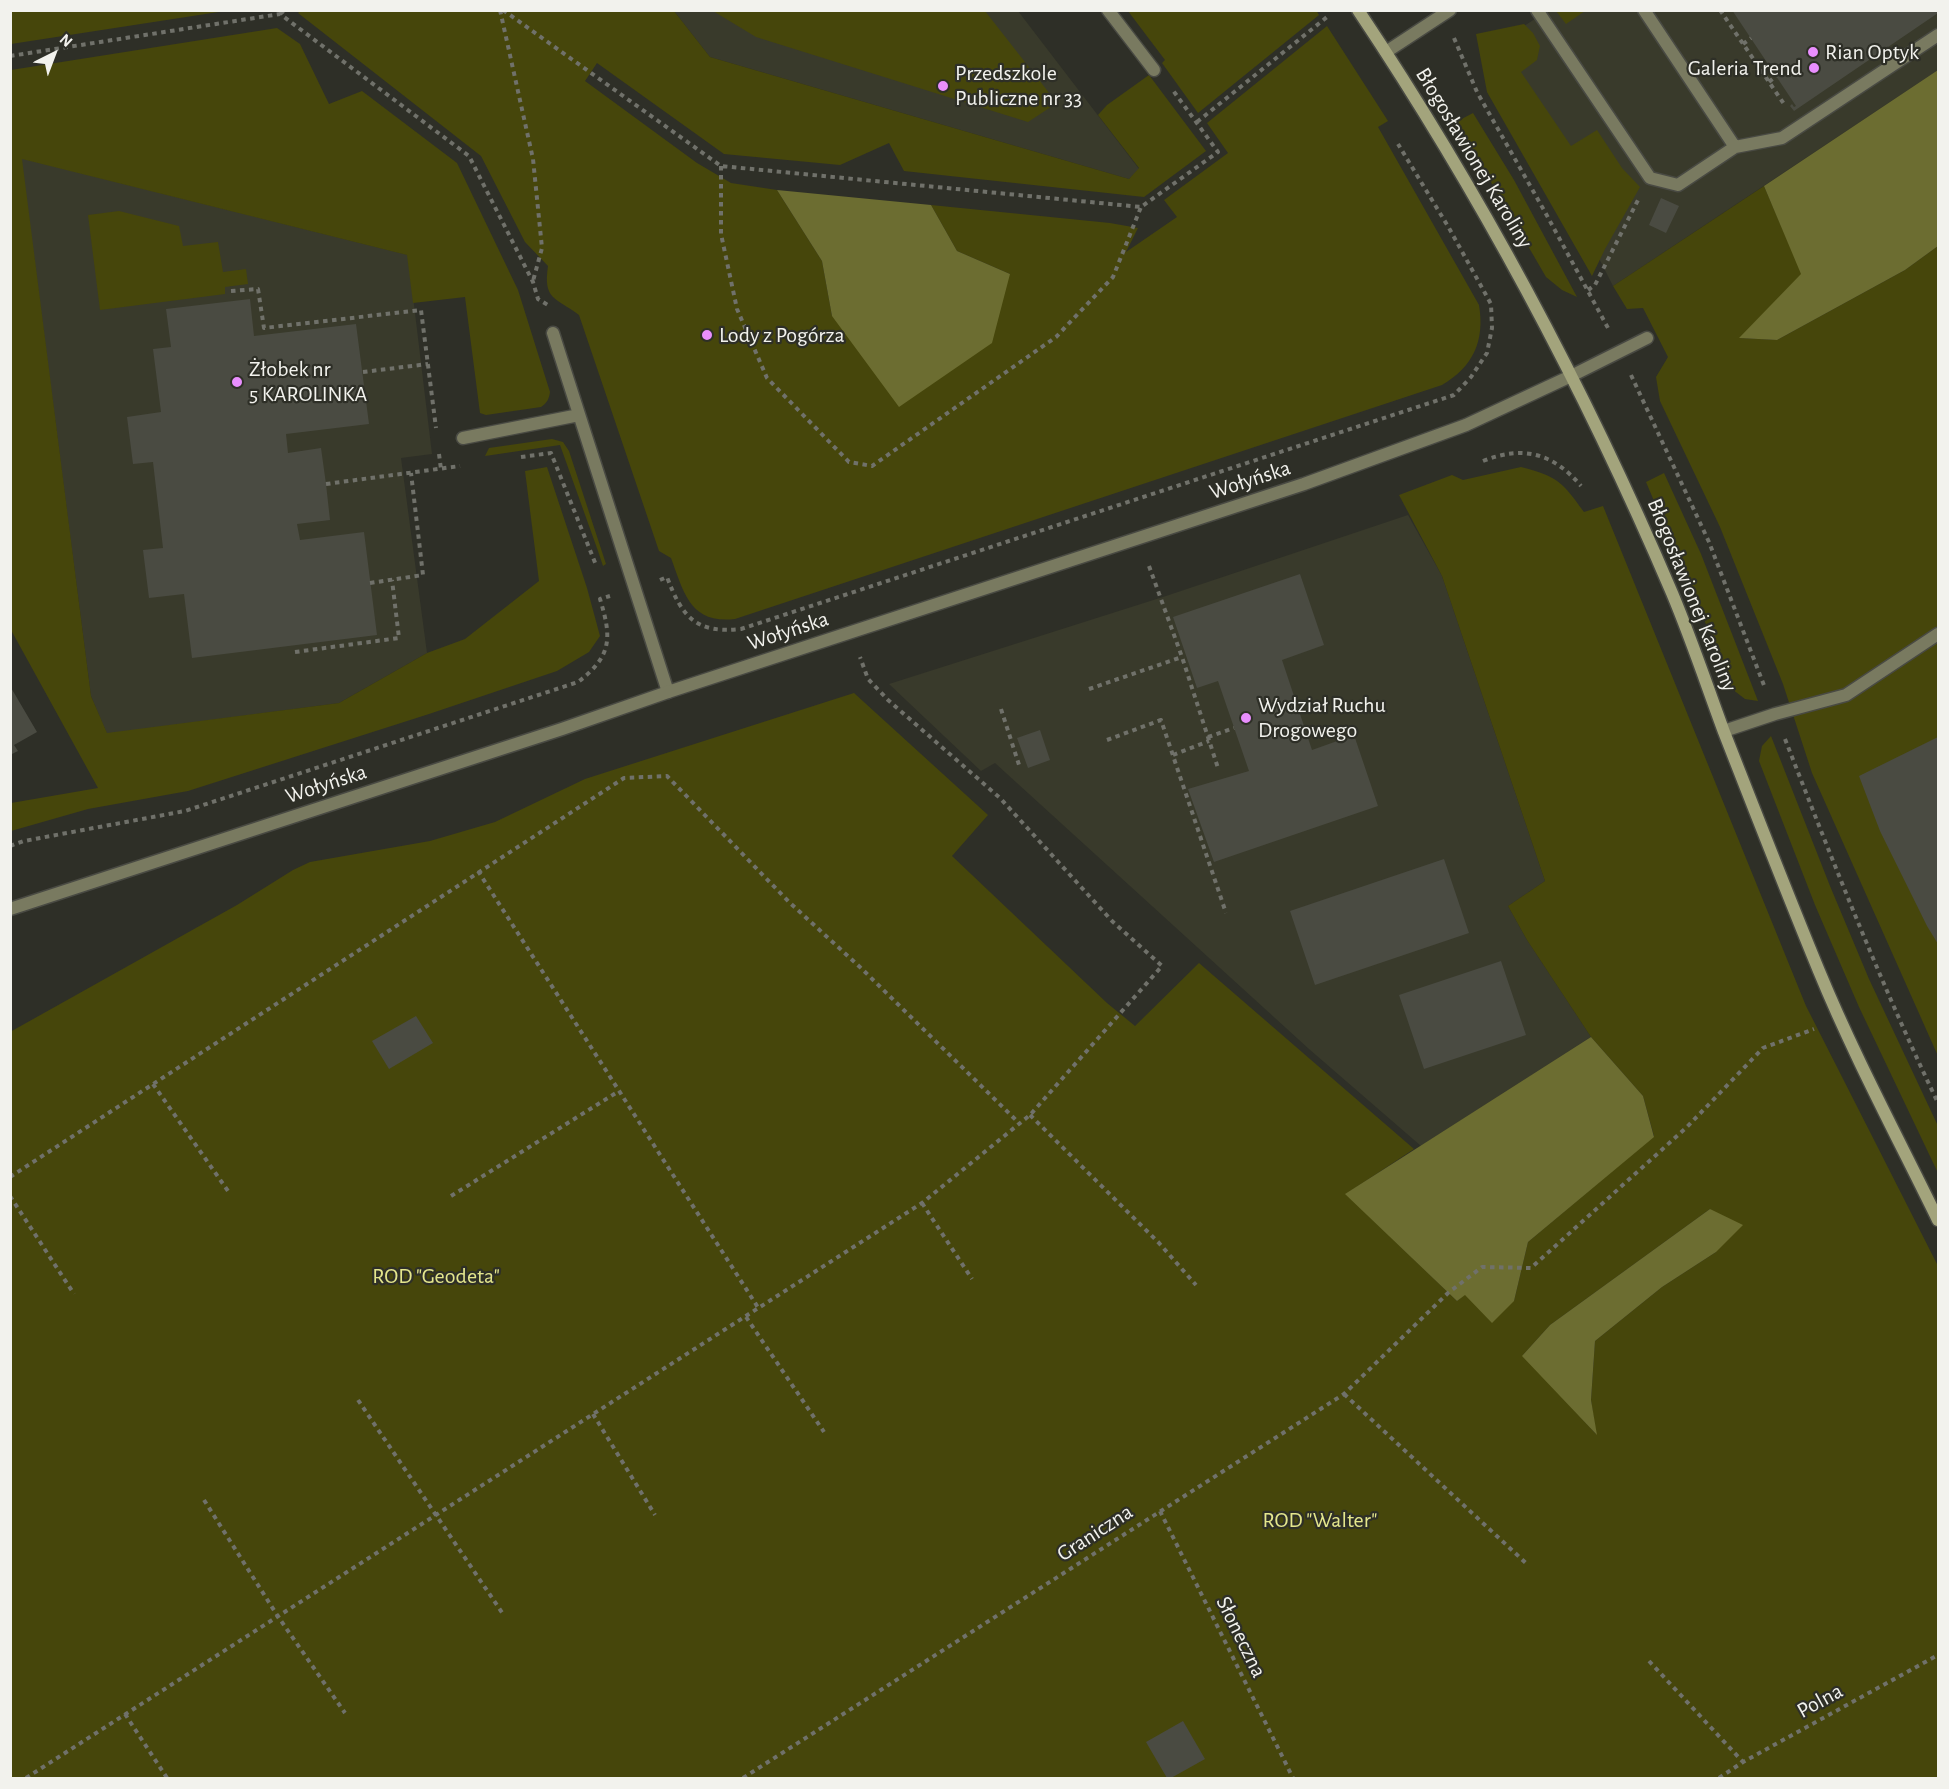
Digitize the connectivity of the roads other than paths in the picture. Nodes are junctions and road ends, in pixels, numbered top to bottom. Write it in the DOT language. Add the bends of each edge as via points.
graph roads {
  1 [pos="1108,10"];
  2 [pos="1358,10"];
  3 [pos="1537,10"];
  4 [pos="1644,10"];
  5 [pos="1445,14"];
  6 [pos="1938,35"];
  7 [pos="1386,52"];
  8 [pos="1154,70"];
  9 [pos="1735,147"];
  10 [pos="553,333"];
  11 [pos="1647,338"];
  12 [pos="1571,376"];
  13 [pos="579,415"];
  14 [pos="463,438"];
  15 [pos="1938,634"];
  16 [pos="668,692"];
  17 [pos="1724,731"];
  18 [pos="10,909"];
  19 [pos="1938,1220"];
  1 -- 8 [label="street"];
  2 -- 7 [label="street, Błogosławionej Karoliny"];
  3 -- 9 [label="street" via="1650,178 1678,185"];
  4 -- 9 [label="street"];
  5 -- 7 [label="street"];
  6 -- 9 [label="street" via="1782,138"];
  7 -- 12 [label="street, Błogosławionej Karoliny" via="1502,243"];
  10 -- 13 [label="street"];
  11 -- 12 [label="street, Wołyńska"];
  12 -- 16 [label="street, Wołyńska" via="1466,425 1304,484"];
  12 -- 17 [label="street, Błogosławionej Karoliny" via="1673,595"];
  13 -- 14 [label="street"];
  13 -- 16 [label="street"];
  15 -- 17 [label="street" via="1846,695"];
  16 -- 18 [label="street, Wołyńska"];
  17 -- 19 [label="street, Błogosławionej Karoliny" via="1840,1019"];
}
